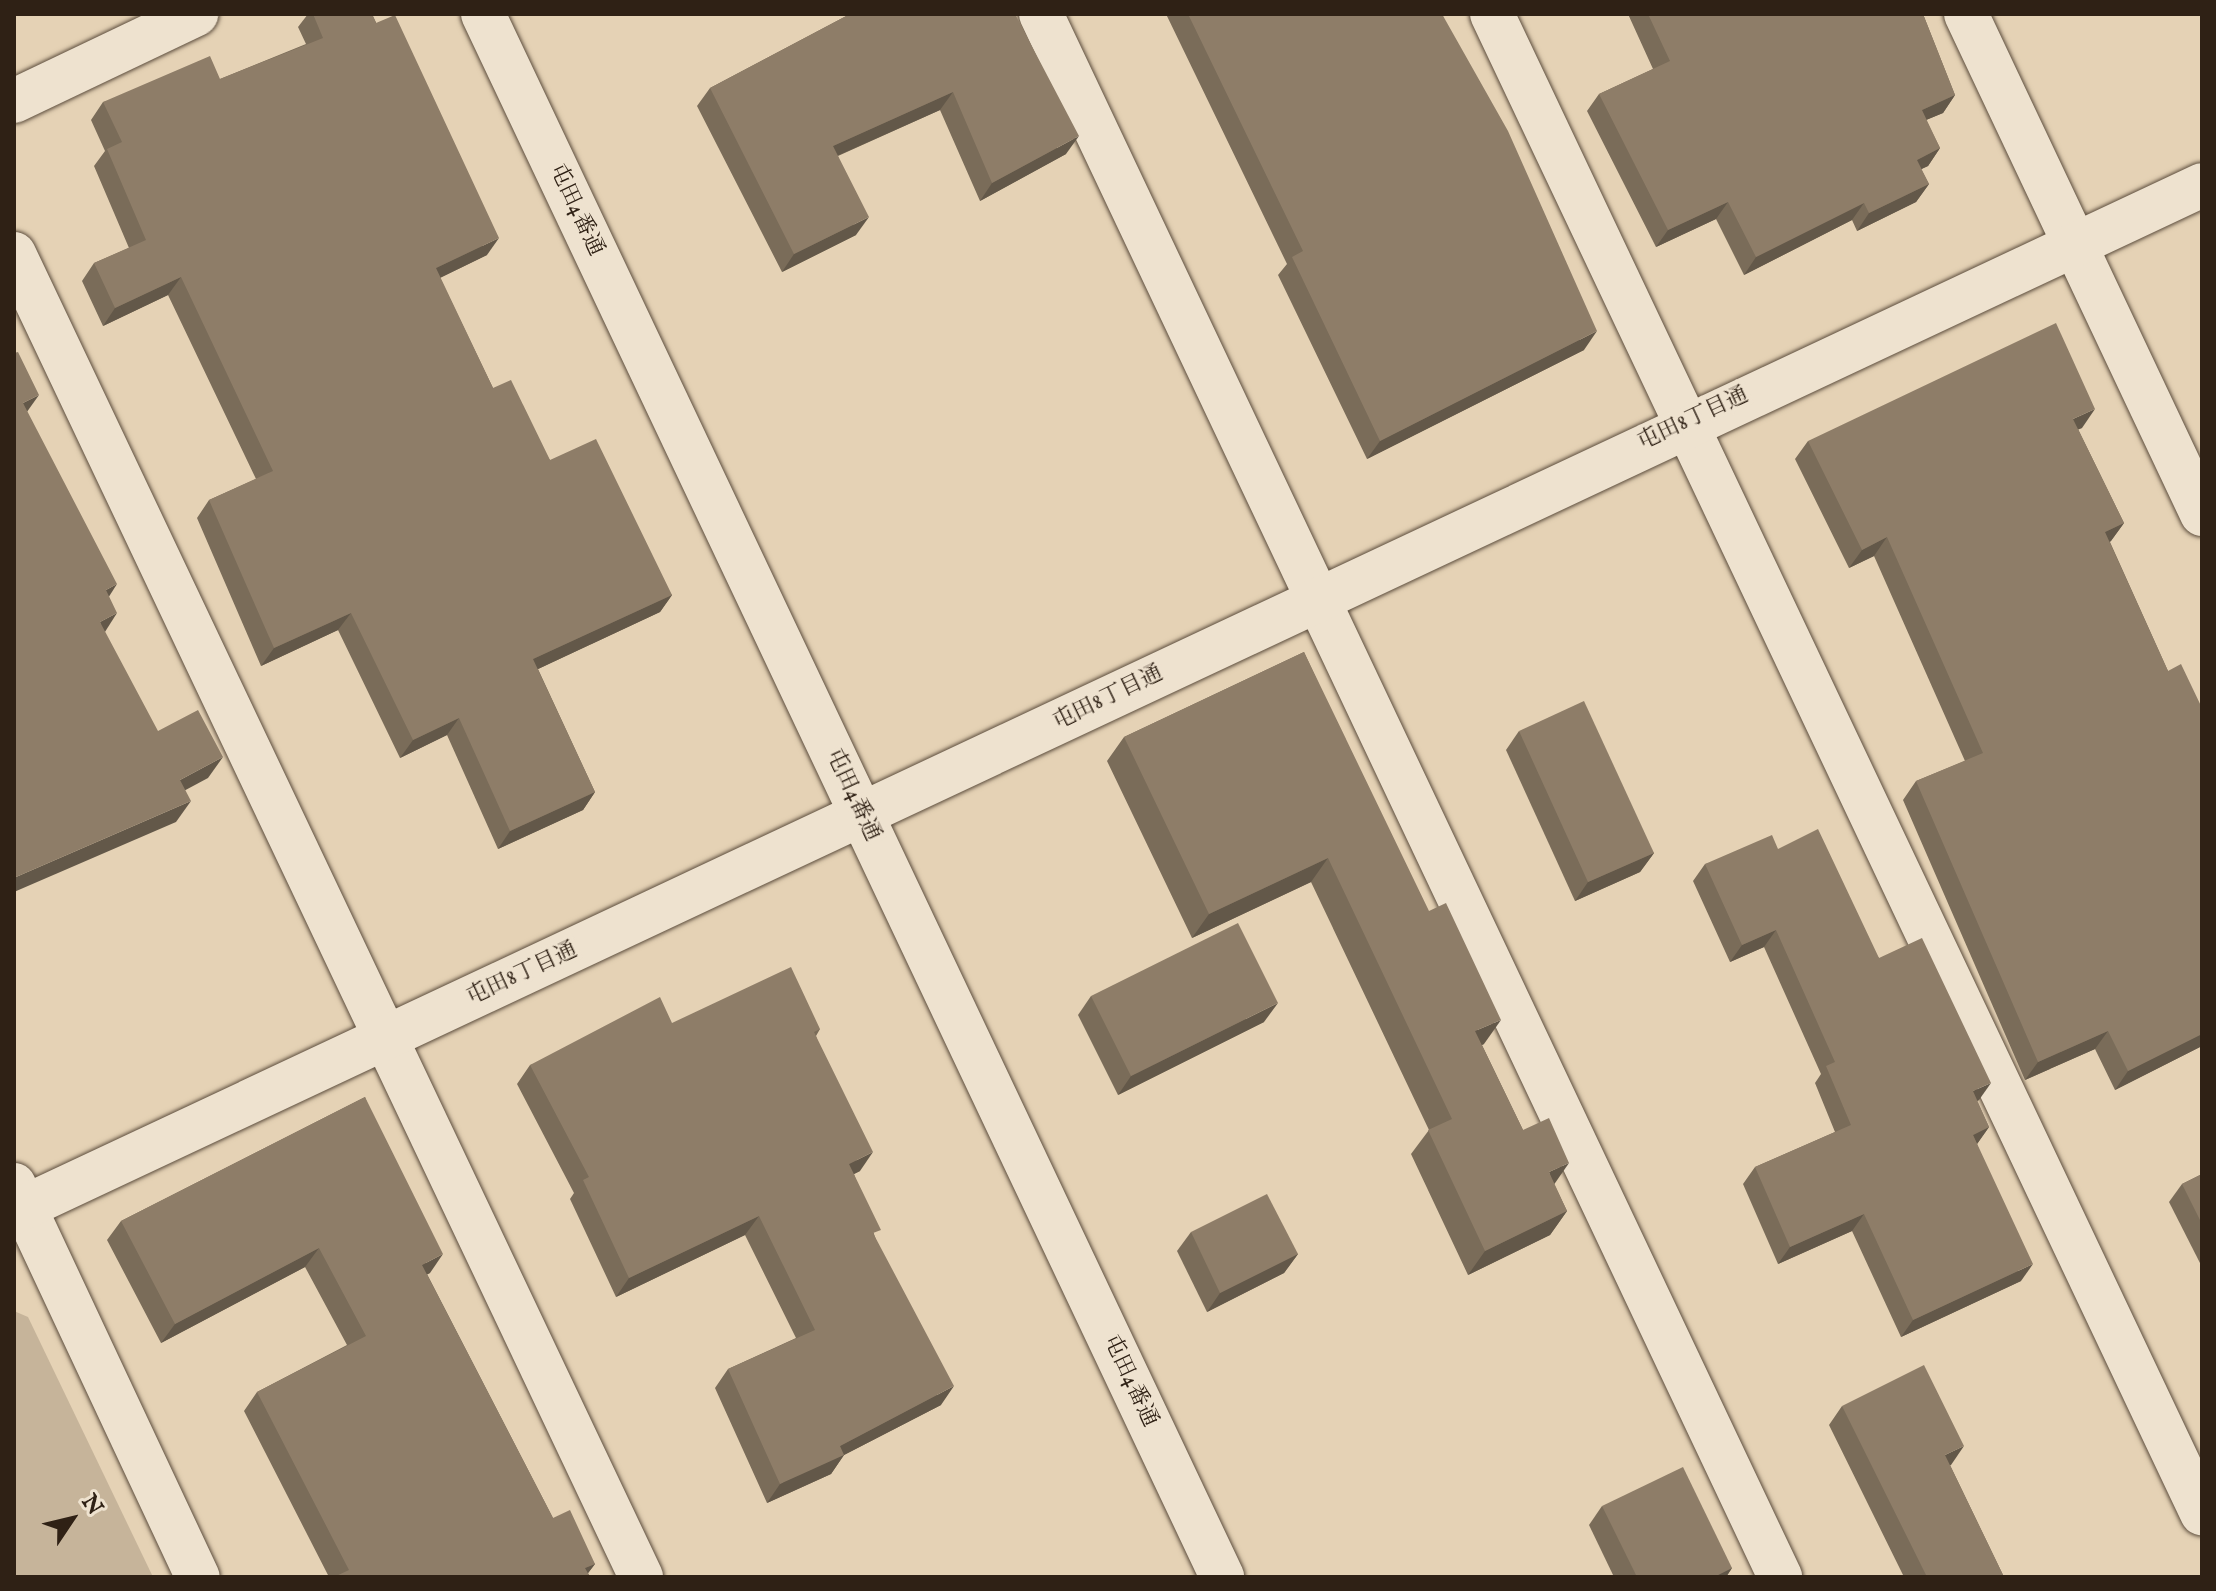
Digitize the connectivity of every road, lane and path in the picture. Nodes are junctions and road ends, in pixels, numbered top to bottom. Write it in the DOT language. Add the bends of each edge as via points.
graph roads {
  1 [pos="196,14"];
  2 [pos="483,14"];
  3 [pos="1041,14"];
  4 [pos="1492,14"];
  5 [pos="1966,14"];
  6 [pos="14,101"];
  7 [pos="2202,185"];
  8 [pos="2076,246"];
  9 [pos="14,254"];
  10 [pos="1685,422"];
  11 [pos="2202,514"];
  12 [pos="1317,598"];
  13 [pos="862,815"];
  14 [pos="386,1038"];
  15 [pos="18,1201"];
  16 [pos="2202,1513"];
  17 [pos="198,1577"];
  18 [pos="641,1577"];
  19 [pos="1222,1577"];
  20 [pos="1780,1577"];
  1 -- 6 [label="street"];
  2 -- 13 [label="street, 屯田4番通"];
  3 -- 12 [label="street"];
  4 -- 10 [label="street"];
  5 -- 8 [label="street"];
  7 -- 8 [label="street, 屯田8丁目通"];
  8 -- 10 [label="street, 屯田8丁目通"];
  8 -- 11 [label="street"];
  9 -- 14 [label="street"];
  10 -- 12 [label="street, 屯田8丁目通"];
  10 -- 16 [label="street"];
  12 -- 13 [label="street, 屯田8丁目通"];
  12 -- 20 [label="street"];
  13 -- 14 [label="street, 屯田8丁目通"];
  13 -- 19 [label="street, 屯田4番通"];
  14 -- 15 [label="street, 屯田8丁目通"];
  14 -- 18 [label="street"];
  15 -- 17 [label="street"];
}
